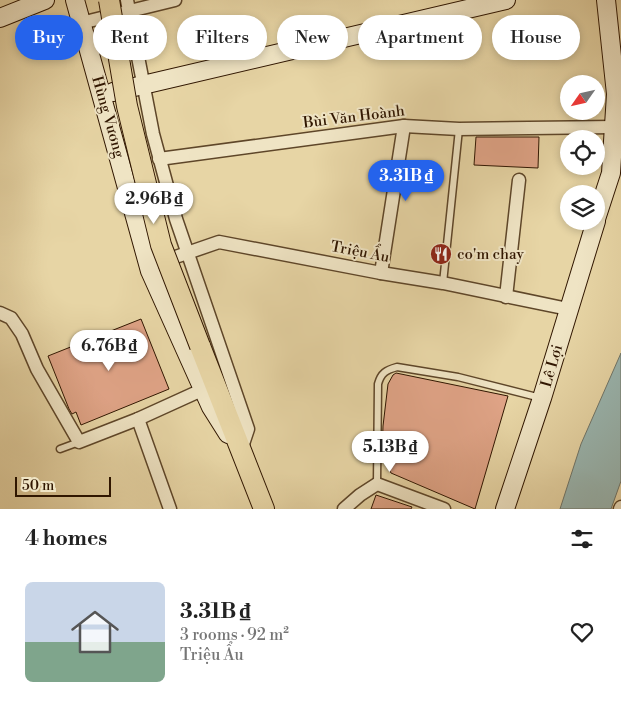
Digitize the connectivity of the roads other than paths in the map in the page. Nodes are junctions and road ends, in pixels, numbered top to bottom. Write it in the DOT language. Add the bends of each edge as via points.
graph roads {
  1 [pos="45,0"];
  2 [pos="75,0"];
  3 [pos="109,0"];
  4 [pos="175,0"];
  5 [pos="506,0"];
  6 [pos="606,0"];
  7 [pos="128,6"];
  8 [pos="78,15"];
  9 [pos="0,18"];
  10 [pos="83,22"];
  11 [pos="83,33"];
  12 [pos="144,84"];
  13 [pos="619,94"];
  14 [pos="102,95"];
  15 [pos="404,126"];
  16 [pos="614,127"];
  17 [pos="459,128"];
  18 [pos="159,158"];
  19 [pos="519,180"];
  20 [pos="605,192"];
  21 [pos="593,230"];
  22 [pos="188,254"];
  23 [pos="148,266"];
  24 [pos="381,273"];
  25 [pos="443,283"];
  26 [pos="506,297"];
  27 [pos="568,309"];
  28 [pos="0,313"];
  29 [pos="204,389"];
  30 [pos="542,398"];
  31 [pos="138,419"];
  32 [pos="79,442"];
  33 [pos="60,449"];
  34 [pos="241,450"];
  35 [pos="377,484"];
  36 [pos="170,509"];
  37 [pos="264,509"];
  38 [pos="344,509"];
  39 [pos="444,509"];
  40 [pos="505,509"];
  1 -- 9 [label="street"];
  2 -- 8 [label="street, Hùng Vương"];
  3 -- 34 [label="main road, Hùng Vương, bridge" via="127,106 156,228"];
  4 -- 7 [label="street"];
  5 -- 12 [label="street"];
  6 -- 13 [label="street, Lê Lợi"];
  7 -- 10 [label="street"];
  7 -- 12 [label="street"];
  11 -- 14 [label="street, Hùng Vương"];
  12 -- 14 [label="street"];
  12 -- 18 [label="street"];
  13 -- 16 [label="street, Lê Lợi"];
  14 -- 23 [label="street, Hùng Vương"];
  15 -- 17 [label="street, Bùi Văn Hoành"];
  15 -- 18 [label="street, Bùi Văn Hoành"];
  15 -- 24 [label="street"];
  16 -- 17 [label="street, Bùi Văn Hoành"];
  16 -- 20 [label="street, Lê Lợi" via="611,173"];
  17 -- 25 [label="lane"];
  18 -- 22 [label="street"];
  19 -- 26 [label="street"];
  21 -- 27 [label="street, Lê Lợi"];
  22 -- 23 [label="street, Triệu Ẩu"];
  22 -- 24 [label="street, Triệu Ẩu" via="219,242"];
  22 -- 34 [label="street" via="248,429"];
  23 -- 29 [label="street, Hùng Vương"];
  24 -- 25 [label="street, Triệu Ẩu"];
  25 -- 26 [label="street, Triệu Ẩu"];
  26 -- 27 [label="street, Triệu Ẩu"];
  27 -- 30 [label="street, Lê Lợi"];
  28 -- 32 [label="street" via="11,318 22,334 37,369"];
  29 -- 31 [label="street"];
  29 -- 34 [label="street, Hùng Vương" via="226,432"];
  30 -- 35 [label="lane" via="458,377 397,367 387,370 378,384"];
  30 -- 40 [label="street, Lê Lợi"];
  31 -- 32 [label="street"];
  31 -- 36 [label="street"];
  32 -- 33 [label="lane"];
  34 -- 37 [label="main road, Hùng Vương"];
  35 -- 38 [label="street"];
  35 -- 39 [label="street"];
}
